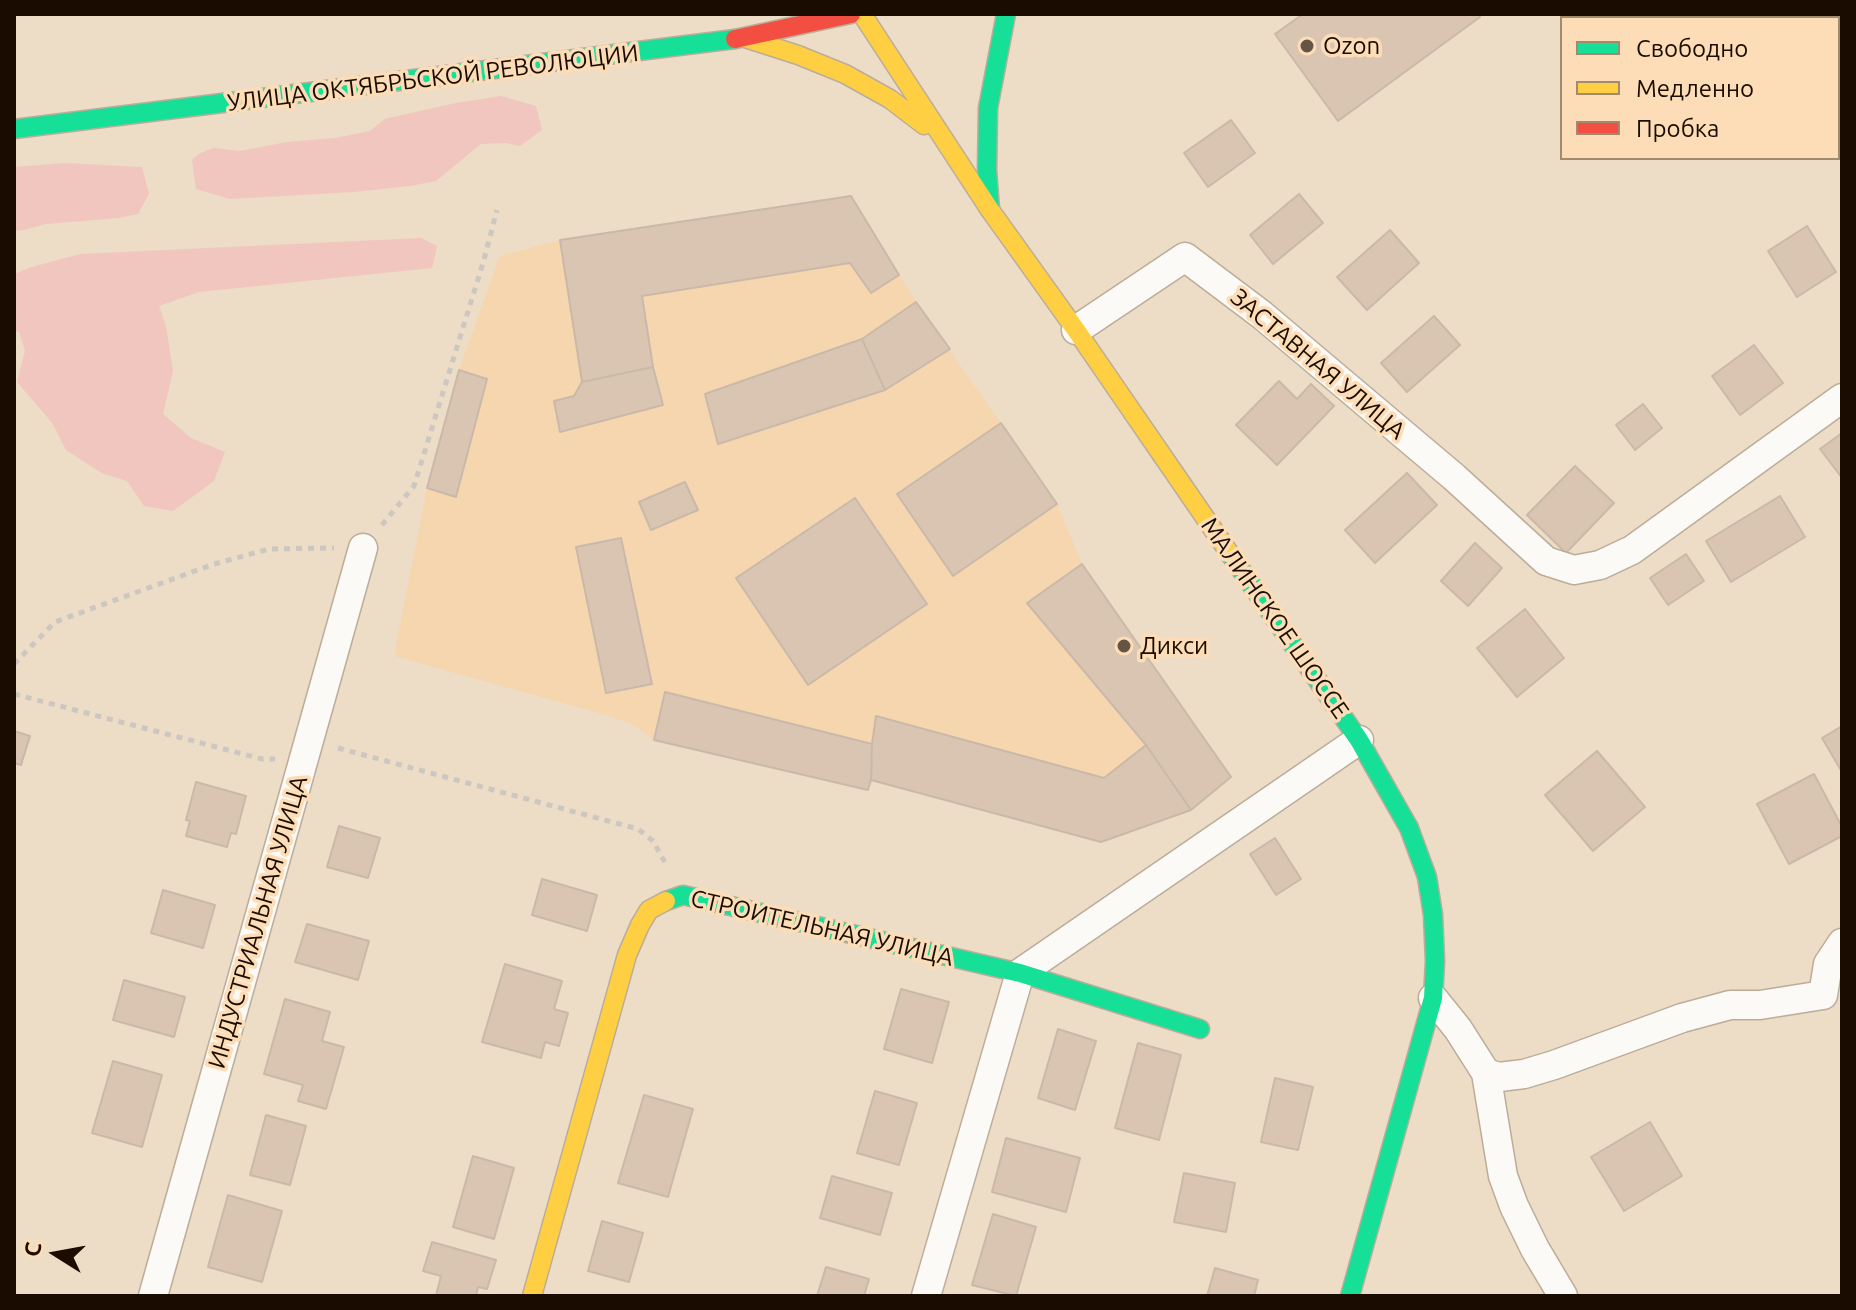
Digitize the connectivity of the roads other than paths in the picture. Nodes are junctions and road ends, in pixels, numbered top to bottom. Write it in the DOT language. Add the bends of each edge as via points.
graph roads {
  1 [pos="851,14"];
  2 [pos="862,14"];
  3 [pos="1006,14"];
  4 [pos="745,38"];
  5 [pos="14,129"];
  6 [pos="943,139"];
  7 [pos="990,210"];
  8 [pos="1076,330"];
  9 [pos="1842,398"];
  10 [pos="363,548"];
  11 [pos="1359,740"];
  12 [pos="1842,943"];
  13 [pos="1020,973"];
  14 [pos="1433,998"];
  15 [pos="1833,1001"];
  16 [pos="1200,1029"];
  17 [pos="1486,1073"];
  18 [pos="153,1296"];
  19 [pos="532,1296"];
  20 [pos="926,1296"];
  21 [pos="1350,1296"];
  22 [pos="1563,1296"];
  1 -- 4 [label="main road, УЛИЦА ОКТЯБРЬСКОЙ РЕВОЛЮЦИИ"];
  2 -- 6 [label="main road, МАЛИНСКОЕ ШОССЕ"];
  3 -- 7 [label="main road" via="988,108"];
  4 -- 5 [label="main road, УЛИЦА ОКТЯБРЬСКОЙ РЕВОЛЮЦИИ"];
  4 -- 6 [label="main road" via="871,87"];
  6 -- 7 [label="main road, МАЛИНСКОЕ ШОССЕ"];
  7 -- 8 [label="main road, МАЛИНСКОЕ ШОССЕ"];
  8 -- 9 [label="street, ЗАСТАВНАЯ УЛИЦА" via="1185,257 1430,456 1546,561 1574,570 1632,550"];
  8 -- 11 [label="main road, МАЛИНСКОЕ ШОССЕ"];
  10 -- 18 [label="street, ИНДУСТРИАЛЬНАЯ УЛИЦА"];
  11 -- 13 [label="street"];
  11 -- 14 [label="main road, МАЛИНСКОЕ ШОССЕ" via="1409,828 1427,877"];
  12 -- 15 [label="street" via="1828,964"];
  13 -- 16 [label="main road, СТРОИТЕЛЬНАЯ УЛИЦА"];
  13 -- 19 [label="main road, СТРОИТЕЛЬНАЯ УЛИЦА" via="683,895 649,910 627,955"];
  13 -- 20 [label="street"];
  14 -- 17 [label="street"];
  14 -- 21 [label="main road, МАЛИНСКОЕ ШОССЕ"];
  15 -- 17 [label="street" via="1730,1005 1524,1074"];
  17 -- 22 [label="street" via="1503,1176 1535,1249"];
}
